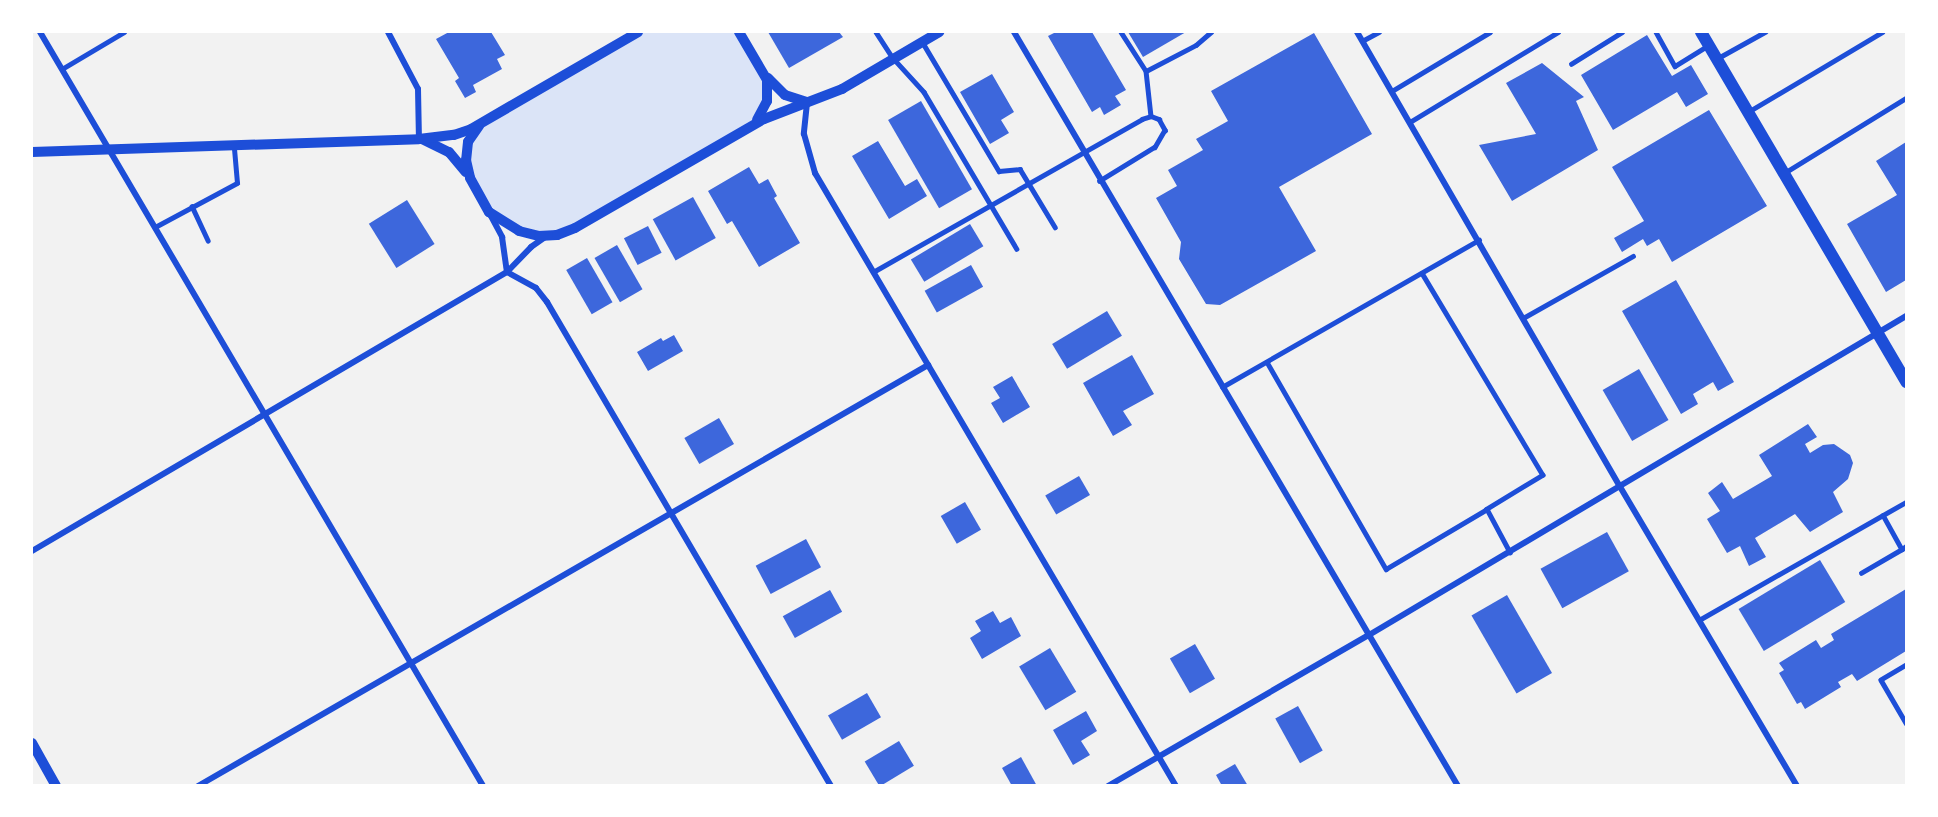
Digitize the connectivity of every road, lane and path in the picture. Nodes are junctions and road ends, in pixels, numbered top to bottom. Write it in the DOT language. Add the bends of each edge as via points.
graph roads {
  1 [pos="40,32"];
  2 [pos="124,32"];
  3 [pos="387,32"];
  4 [pos="638,32"];
  5 [pos="739,32"];
  6 [pos="876,32"];
  7 [pos="939,32"];
  8 [pos="1014,32"];
  9 [pos="1120,32"];
  10 [pos="1211,32"];
  11 [pos="1357,32"];
  12 [pos="1379,32"];
  13 [pos="1490,32"];
  14 [pos="1558,32"];
  15 [pos="1622,32"];
  16 [pos="1656,32"];
  17 [pos="1701,32"];
  18 [pos="1765,32"];
  19 [pos="1882,32"];
  20 [pos="922,41"];
  21 [pos="1362,41"];
  22 [pos="1709,44"];
  23 [pos="893,58"];
  24 [pos="1717,59"];
  25 [pos="1571,64"];
  26 [pos="62,69"];
  27 [pos="1146,71"];
  28 [pos="765,74"];
  29 [pos="1392,91"];
  30 [pos="1906,98"];
  31 [pos="807,102"];
  32 [pos="1748,112"];
  33 [pos="1151,116"];
  34 [pos="483,122"];
  35 [pos="1410,122"];
  36 [pos="750,126"];
  37 [pos="419,139"];
  38 [pos="234,145"];
  39 [pos="109,150"];
  40 [pos="32,152"];
  41 [pos="1084,153"];
  42 [pos="1784,173"];
  43 [pos="470,178"];
  44 [pos="1100,181"];
  45 [pos="1029,183"];
  46 [pos="992,204"];
  47 [pos="192,206"];
  48 [pos="489,212"];
  49 [pos="154,227"];
  50 [pos="1055,227"];
  51 [pos="547,236"];
  52 [pos="208,240"];
  53 [pos="1479,240"];
  54 [pos="1017,249"];
  55 [pos="1633,256"];
  56 [pos="507,272"];
  57 [pos="873,272"];
  58 [pos="1422,273"];
  59 [pos="1906,316"];
  60 [pos="1523,318"];
  61 [pos="1877,333"];
  62 [pos="1266,362"];
  63 [pos="928,365"];
  64 [pos="1906,382"];
  65 [pos="1222,387"];
  66 [pos="266,414"];
  67 [pos="1619,485"];
  68 [pos="1906,502"];
  69 [pos="1487,509"];
  70 [pos="671,513"];
  71 [pos="1883,515"];
  72 [pos="1904,547"];
  73 [pos="32,551"];
  74 [pos="1510,552"];
  75 [pos="1861,573"];
  76 [pos="1699,620"];
  77 [pos="1369,635"];
  78 [pos="410,661"];
  79 [pos="1906,665"];
  80 [pos="1906,723"];
  81 [pos="32,743"];
  82 [pos="1159,756"];
  83 [pos="56,786"];
  84 [pos="198,786"];
  85 [pos="483,786"];
  86 [pos="831,786"];
  87 [pos="1108,786"];
  88 [pos="1176,786"];
  89 [pos="1458,786"];
  90 [pos="1797,786"];
  1 -- 26 [label="street"];
  2 -- 26 [label="lane"];
  3 -- 37 [label="street" via="418,89"];
  4 -- 34 [label="street"];
  5 -- 28 [label="street"];
  6 -- 23 [label="lane"];
  7 -- 20 [label="street"];
  8 -- 41 [label="street"];
  9 -- 27 [label="lane"];
  10 -- 27 [label="lane" via="1196,45"];
  11 -- 21 [label="street"];
  12 -- 21 [label="lane"];
  13 -- 29 [label="lane"];
  14 -- 35 [label="lane"];
  15 -- 25 [label="lane"];
  16 -- 22 [label="lane" via="1675,66"];
  17 -- 22 [label="main road"];
  18 -- 24 [label="lane"];
  19 -- 32 [label="lane"];
  20 -- 23 [label="street"];
  20 -- 45 [label="lane" via="999,171 1020,169"];
  21 -- 29 [label="street"];
  22 -- 24 [label="main road"];
  23 -- 31 [label="street" via="855,82"];
  23 -- 46 [label="lane" via="924,92"];
  24 -- 32 [label="main road"];
  26 -- 39 [label="street"];
  27 -- 33 [label="lane"];
  28 -- 31 [label="street" via="785,95"];
  28 -- 36 [label="street" via="767,101 761,118"];
  29 -- 35 [label="street"];
  30 -- 42 [label="lane"];
  31 -- 36 [label="street"];
  31 -- 57 [label="street" via="804,134 812,165"];
  32 -- 42 [label="main road"];
  33 -- 41 [label="lane"];
  33 -- 44 [label="lane" via="1159,119 1166,130 1164,137 1155,147"];
  34 -- 37 [label="street" via="462,132"];
  34 -- 43 [label="street" via="468,142"];
  35 -- 53 [label="street"];
  36 -- 51 [label="street" via="575,228"];
  37 -- 38 [label="street"];
  37 -- 43 [label="street" via="448,152"];
  38 -- 39 [label="street"];
  38 -- 47 [label="lane" via="237,183"];
  39 -- 40 [label="street"];
  39 -- 49 [label="street"];
  41 -- 44 [label="street"];
  41 -- 45 [label="lane"];
  42 -- 61 [label="main road"];
  43 -- 48 [label="street"];
  44 -- 65 [label="street"];
  45 -- 46 [label="lane"];
  45 -- 50 [label="lane"];
  46 -- 54 [label="lane"];
  46 -- 57 [label="lane"];
  47 -- 49 [label="lane"];
  47 -- 52 [label="lane"];
  48 -- 51 [label="street" via="519,231"];
  48 -- 56 [label="street" via="502,237"];
  49 -- 66 [label="street"];
  51 -- 56 [label="street"];
  53 -- 58 [label="lane"];
  53 -- 60 [label="street"];
  55 -- 60 [label="lane"];
  56 -- 66 [label="street"];
  56 -- 70 [label="street" via="536,288 547,302"];
  57 -- 63 [label="street"];
  58 -- 62 [label="lane"];
  58 -- 69 [label="lane" via="1543,475"];
  59 -- 61 [label="street"];
  60 -- 67 [label="street"];
  61 -- 64 [label="main road"];
  61 -- 67 [label="street"];
  62 -- 65 [label="lane"];
  62 -- 69 [label="lane" via="1386,569"];
  63 -- 70 [label="street"];
  63 -- 82 [label="street"];
  65 -- 77 [label="street"];
  66 -- 73 [label="street"];
  66 -- 78 [label="street"];
  67 -- 74 [label="street"];
  67 -- 76 [label="street"];
  68 -- 71 [label="lane"];
  69 -- 74 [label="lane"];
  70 -- 78 [label="street"];
  70 -- 86 [label="street"];
  71 -- 72 [label="lane"];
  71 -- 76 [label="lane"];
  72 -- 75 [label="lane"];
  74 -- 77 [label="street"];
  76 -- 90 [label="street"];
  77 -- 82 [label="street"];
  77 -- 89 [label="street"];
  78 -- 84 [label="street"];
  78 -- 85 [label="street"];
  79 -- 80 [label="lane" via="1881,680"];
  81 -- 83 [label="street"];
  82 -- 87 [label="street"];
  82 -- 88 [label="street"];
}
